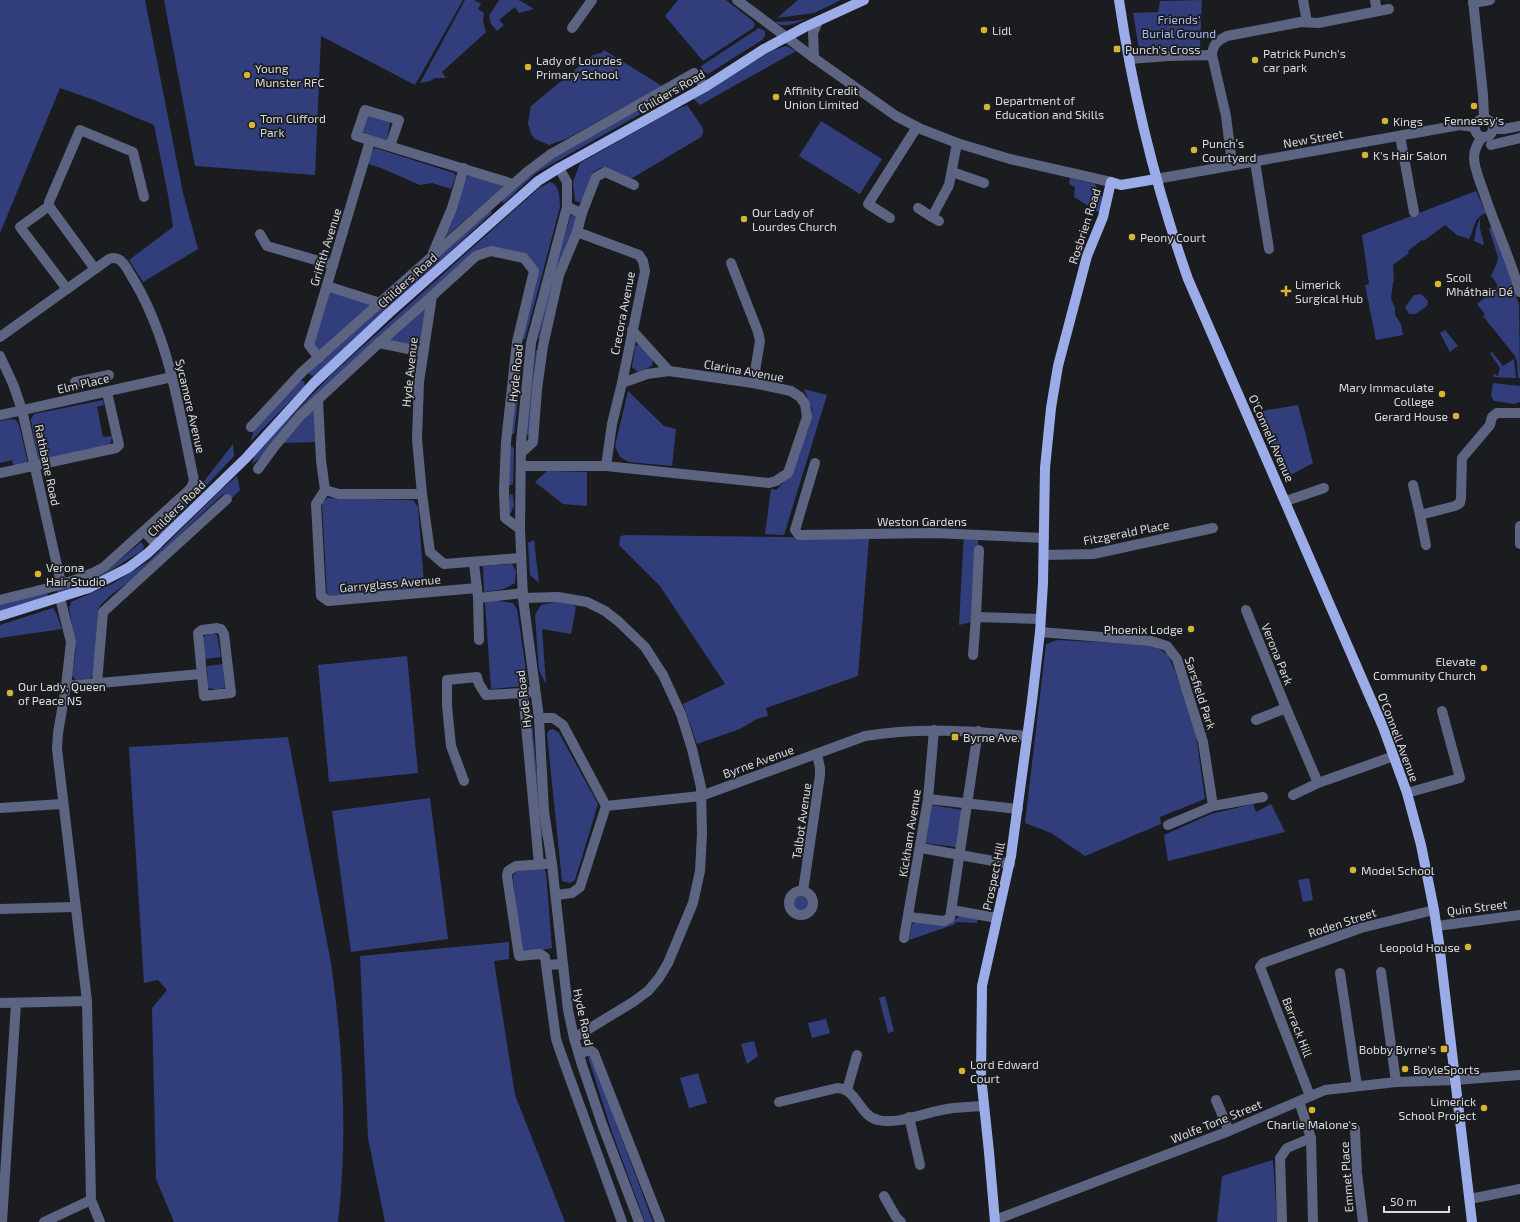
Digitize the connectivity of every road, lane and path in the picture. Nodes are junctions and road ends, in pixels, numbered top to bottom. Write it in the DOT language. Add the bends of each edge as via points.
graph roads {
  1 [pos="592,0"];
  2 [pos="737,0"];
  3 [pos="864,0"];
  4 [pos="1119,0"];
  5 [pos="1303,0"];
  6 [pos="1375,0"];
  7 [pos="1490,0"];
  8 [pos="1473,2"];
  9 [pos="1389,9"];
  10 [pos="1377,11"];
  11 [pos="818,21"];
  12 [pos="1307,22"];
  13 [pos="572,28"];
  14 [pos="786,37"];
  15 [pos="1212,55"];
  16 [pos="814,58"];
  17 [pos="1129,59"];
  18 [pos="705,87"];
  19 [pos="1484,118"];
  20 [pos="1520,126"];
  21 [pos="917,127"];
  22 [pos="1474,127"];
  23 [pos="1493,129"];
  24 [pos="1400,136"];
  25 [pos="1482,137"];
  26 [pos="1520,138"];
  27 [pos="370,141"];
  28 [pos="958,143"];
  29 [pos="1491,145"];
  30 [pos="390,146"];
  31 [pos="1255,162"];
  32 [pos="1232,164"];
  33 [pos="464,168"];
  34 [pos="559,168"];
  35 [pos="952,172"];
  36 [pos="1156,179"];
  37 [pos="1111,182"];
  38 [pos="984,183"];
  39 [pos="513,184"];
  40 [pos="634,185"];
  41 [pos="144,197"];
  42 [pos="493,202"];
  43 [pos="49,206"];
  44 [pos="567,207"];
  45 [pos="918,208"];
  46 [pos="502,212"];
  47 [pos="1414,212"];
  48 [pos="582,213"];
  49 [pos="890,218"];
  50 [pos="260,234"];
  51 [pos="559,235"];
  52 [pos="575,235"];
  53 [pos="1268,249"];
  54 [pos="431,257"];
  55 [pos="732,263"];
  56 [pos="333,265"];
  57 [pos="95,269"];
  58 [pos="326,286"];
  59 [pos="67,289"];
  60 [pos="1520,292"];
  61 [pos="432,296"];
  62 [pos="380,303"];
  63 [pos="632,330"];
  64 [pos="0,337"];
  65 [pos="518,342"];
  66 [pos="379,343"];
  67 [pos="531,343"];
  68 [pos="543,346"];
  69 [pos="423,352"];
  70 [pos="0,356"];
  71 [pos="318,358"];
  72 [pos="669,371"];
  73 [pos="302,372"];
  74 [pos="108,375"];
  75 [pos="172,377"];
  76 [pos="90,378"];
  77 [pos="75,382"];
  78 [pos="314,383"];
  79 [pos="622,383"];
  80 [pos="753,383"];
  81 [pos="107,392"];
  82 [pos="94,394"];
  83 [pos="318,400"];
  84 [pos="22,410"];
  85 [pos="1520,413"];
  86 [pos="0,415"];
  87 [pos="251,427"];
  88 [pos="506,442"];
  89 [pos="521,442"];
  90 [pos="521,453"];
  91 [pos="815,464"];
  92 [pos="34,466"];
  93 [pos="521,466"];
  94 [pos="606,466"];
  95 [pos="258,469"];
  96 [pos="0,473"];
  97 [pos="1413,485"];
  98 [pos="1324,488"];
  99 [pos="325,490"];
  100 [pos="504,490"];
  101 [pos="520,490"];
  102 [pos="422,494"];
  103 [pos="227,499"];
  104 [pos="1286,501"];
  105 [pos="1420,515"];
  106 [pos="1520,526"];
  107 [pos="1213,528"];
  108 [pos="520,530"];
  109 [pos="144,532"];
  110 [pos="1044,538"];
  111 [pos="1520,544"];
  112 [pos="158,545"];
  113 [pos="1426,545"];
  114 [pos="979,550"];
  115 [pos="1044,555"];
  116 [pos="520,558"];
  117 [pos="474,563"];
  118 [pos="61,583"];
  119 [pos="477,593"];
  120 [pos="523,596"];
  121 [pos="60,598"];
  122 [pos="0,600"];
  123 [pos="1246,610"];
  124 [pos="0,616"];
  125 [pos="976,617"];
  126 [pos="1040,619"];
  127 [pos="1040,632"];
  128 [pos="480,640"];
  129 [pos="973,655"];
  130 [pos="201,674"];
  131 [pos="97,683"];
  132 [pos="66,686"];
  133 [pos="535,691"];
  134 [pos="523,692"];
  135 [pos="1286,708"];
  136 [pos="1442,710"];
  137 [pos="539,718"];
  138 [pos="1256,720"];
  139 [pos="934,730"];
  140 [pos="978,731"];
  141 [pos="1027,736"];
  142 [pos="817,754"];
  143 [pos="1394,756"];
  144 [pos="464,781"];
  145 [pos="1318,783"];
  146 [pos="1407,793"];
  147 [pos="1293,795"];
  148 [pos="701,796"];
  149 [pos="1263,797"];
  150 [pos="928,799"];
  151 [pos="967,803"];
  152 [pos="62,804"];
  153 [pos="606,806"];
  154 [pos="1213,806"];
  155 [pos="0,808"];
  156 [pos="1018,809"];
  157 [pos="1168,825"];
  158 [pos="920,848"];
  159 [pos="960,854"];
  160 [pos="539,864"];
  161 [pos="552,864"];
  162 [pos="1010,864"];
  163 [pos="804,891"];
  164 [pos="556,895"];
  165 [pos="75,907"];
  166 [pos="0,909"];
  167 [pos="952,910"];
  168 [pos="1434,910"];
  169 [pos="1520,915"];
  170 [pos="909,917"];
  171 [pos="997,918"];
  172 [pos="1437,926"];
  173 [pos="904,938"];
  174 [pos="562,964"];
  175 [pos="546,965"];
  176 [pos="1260,967"];
  177 [pos="1381,972"];
  178 [pos="1340,973"];
  179 [pos="87,1000"];
  180 [pos="0,1003"];
  181 [pos="16,1003"];
  182 [pos="574,1038"];
  183 [pos="584,1052"];
  184 [pos="857,1055"];
  185 [pos="1520,1075"];
  186 [pos="1455,1080"];
  187 [pos="1396,1082"];
  188 [pos="1356,1086"];
  189 [pos="847,1090"];
  190 [pos="1310,1096"];
  191 [pos="1216,1100"];
  192 [pos="779,1102"];
  193 [pos="1299,1102"];
  194 [pos="983,1106"];
  195 [pos="909,1117"];
  196 [pos="1355,1129"];
  197 [pos="1228,1131"];
  198 [pos="1312,1138"];
  199 [pos="920,1165"];
  200 [pos="1520,1189"];
  201 [pos="884,1196"];
  202 [pos="1470,1199"];
  203 [pos="91,1200"];
  204 [pos="994,1221"];
  205 [pos="2,1222"];
  206 [pos="44,1222"];
  207 [pos="100,1222"];
  208 [pos="622,1222"];
  209 [pos="639,1222"];
  210 [pos="660,1222"];
  211 [pos="901,1222"];
  212 [pos="1282,1222"];
  213 [pos="1313,1222"];
  214 [pos="1363,1222"];
  215 [pos="1472,1222"];
  1 -- 13 [label="street"];
  2 -- 14 [label="street, Rosbrien Road"];
  3 -- 11 [label="main road, Childers Road"];
  4 -- 17 [label="main road, O'Connell Avenue"];
  5 -- 12 [label="street"];
  6 -- 10 [label="street"];
  7 -- 8 [label="street"];
  8 -- 19 [label="street"];
  9 -- 10 [label="street"];
  10 -- 12 [label="street" via="1318,23"];
  11 -- 14 [label="main road, Childers Road"];
  11 -- 16 [label="street" via="812,33"];
  12 -- 15 [label="street" via="1227,36 1217,40"];
  14 -- 16 [label="street, Rosbrien Road"];
  14 -- 18 [label="main road, Childers Road"];
  15 -- 17 [label="street"];
  15 -- 32 [label="street" via="1226,116"];
  16 -- 21 [label="street, Rosbrien Road" via="896,116"];
  17 -- 36 [label="main road, O'Connell Avenue"];
  18 -- 34 [label="main road, Childers Road"];
  18 -- 39 [label="street" via="694,73 551,154"];
  19 -- 22 [label="street"];
  19 -- 23 [label="street" via="1490,121"];
  20 -- 23 [label="street"];
  21 -- 28 [label="street, Rosbrien Road"];
  21 -- 49 [label="street" via="868,204"];
  22 -- 24 [label="street, New Street" via="1460,125"];
  22 -- 25 [label="street" via="1476,133"];
  23 -- 25 [label="street" via="1490,134"];
  24 -- 31 [label="street, New Street"];
  24 -- 47 [label="street"];
  25 -- 60 [label="street" via="1474,157 1476,170"];
  26 -- 29 [label="street"];
  27 -- 30 [label="street"];
  27 -- 30 [label="street" via="356,136 365,110 400,120"];
  27 -- 56 [label="street, Griffith Avenue"];
  28 -- 35 [label="street"];
  28 -- 37 [label="street, Rosbrien Road" via="1010,160"];
  30 -- 33 [label="street"];
  31 -- 32 [label="street, New Street"];
  31 -- 53 [label="street"];
  32 -- 36 [label="street, New Street"];
  33 -- 39 [label="street"];
  33 -- 54 [label="street" via="452,208"];
  34 -- 44 [label="street, Hyde Road" via="566,182"];
  34 -- 46 [label="main road, Childers Road" via="538,181"];
  35 -- 38 [label="street"];
  35 -- 45 [label="street" via="935,219"];
  36 -- 37 [label="main road" via="1121,184"];
  36 -- 104 [label="main road, O'Connell Avenue" via="1188,279"];
  37 -- 110 [label="main road, Rosbrien Road" via="1103,217 1087,256 1058,366 1044,468"];
  39 -- 42 [label="street"];
  40 -- 48 [label="street" via="605,172 599,174"];
  41 -- 43 [label="street" via="133,152 80,130"];
  42 -- 46 [label="street"];
  42 -- 54 [label="street"];
  43 -- 57 [label="street"];
  43 -- 59 [label="street" via="20,227"];
  44 -- 48 [label="street"];
  44 -- 51 [label="street, Hyde Road"];
  46 -- 78 [label="main road, Childers Road"];
  48 -- 52 [label="street"];
  50 -- 56 [label="street" via="267,246"];
  51 -- 52 [label="street, Crecora Avenue"];
  51 -- 67 [label="street, Hyde Road"];
  52 -- 63 [label="street, Crecora Avenue" via="639,255 643,261 645,270"];
  52 -- 68 [label="street" via="559,275"];
  54 -- 62 [label="street"];
  55 -- 80 [label="street" via="760,341"];
  56 -- 58 [label="street, Griffith Avenue"];
  57 -- 59 [label="street, Sycamore Avenue"];
  57 -- 75 [label="street, Sycamore Avenue" via="112,257 124,263 148,305 162,340"];
  58 -- 62 [label="street"];
  58 -- 71 [label="street, Griffith Avenue" via="309,345"];
  59 -- 64 [label="street, Sycamore Avenue"];
  61 -- 65 [label="street" via="476,256 491,251 524,258 534,271"];
  61 -- 66 [label="street"];
  61 -- 69 [label="street, Hyde Avenue"];
  62 -- 71 [label="street"];
  63 -- 72 [label="street"];
  63 -- 79 [label="street, Crecora Avenue"];
  65 -- 67 [label="street"];
  65 -- 88 [label="street"];
  66 -- 69 [label="street"];
  66 -- 83 [label="street"];
  67 -- 68 [label="street"];
  67 -- 89 [label="street, Hyde Road"];
  68 -- 90 [label="street" via="533,442"];
  69 -- 102 [label="street, Hyde Avenue" via="417,439"];
  70 -- 84 [label="street, Rathbane Road" via="14,384"];
  71 -- 73 [label="street"];
  72 -- 79 [label="street, Clarina Avenue" via="647,374"];
  72 -- 80 [label="street, Clarina Avenue"];
  73 -- 78 [label="street"];
  73 -- 87 [label="street"];
  74 -- 76 [label="street"];
  75 -- 81 [label="street, Elm Place"];
  75 -- 109 [label="street, Sycamore Avenue" via="194,483"];
  76 -- 77 [label="street"];
  76 -- 82 [label="street"];
  78 -- 112 [label="main road, Childers Road" via="246,458"];
  79 -- 94 [label="street" via="612,424"];
  80 -- 94 [label="street, Clarina Avenue" via="791,392 800,397 804,404 807,417 788,472 776,481 769,483"];
  81 -- 82 [label="street, Elm Place"];
  81 -- 92 [label="street" via="119,445 116,448"];
  82 -- 84 [label="street, Elm Place"];
  83 -- 95 [label="street" via="300,416"];
  83 -- 99 [label="street"];
  84 -- 86 [label="street, Elm Place"];
  84 -- 92 [label="street, Rathbane Road"];
  85 -- 105 [label="street" via="1497,413 1462,458 1460,503"];
  88 -- 89 [label="street"];
  88 -- 100 [label="street"];
  89 -- 90 [label="street, Hyde Road"];
  90 -- 93 [label="street, Hyde Road"];
  91 -- 110 [label="street, Weston Gardens" via="795,530 799,535 934,533"];
  92 -- 96 [label="street"];
  92 -- 118 [label="street, Rathbane Road"];
  93 -- 94 [label="street, Clarina Avenue"];
  93 -- 101 [label="street, Hyde Road"];
  97 -- 105 [label="street"];
  98 -- 104 [label="street"];
  99 -- 102 [label="street" via="339,494"];
  99 -- 119 [label="street, Garryglass Avenue" via="316,504 321,596 328,602"];
  100 -- 101 [label="street"];
  100 -- 108 [label="street" via="505,518"];
  101 -- 108 [label="street, Hyde Road"];
  102 -- 117 [label="street, Hyde Avenue" via="430,552 444,564"];
  103 -- 131 [label="street" via="103,612"];
  104 -- 143 [label="main road, O'Connell Avenue"];
  105 -- 113 [label="street"];
  106 -- 111 [label="street"];
  107 -- 115 [label="street, Fitzgerald Place" via="1094,554"];
  108 -- 116 [label="street, Hyde Road"];
  109 -- 112 [label="street"];
  109 -- 118 [label="street, Sycamore Avenue" via="104,566"];
  110 -- 115 [label="main road, Prospect Hill"];
  112 -- 121 [label="main road, Childers Road" via="128,568 89,588"];
  114 -- 125 [label="street"];
  115 -- 126 [label="main road, Prospect Hill"];
  116 -- 117 [label="street, Hyde Avenue"];
  116 -- 120 [label="street, Hyde Road"];
  117 -- 119 [label="street"];
  118 -- 122 [label="street, Sycamore Avenue"];
  119 -- 120 [label="street, Garryglass Avenue"];
  119 -- 128 [label="street"];
  120 -- 133 [label="street, Hyde Road"];
  120 -- 148 [label="street, Garryglass Avenue" via="558,597 587,602 618,622 645,647 663,675 681,714 692,749"];
  121 -- 124 [label="main road, Childers Road"];
  121 -- 132 [label="street" via="71,642"];
  123 -- 135 [label="street, Verona Park"];
  125 -- 126 [label="street"];
  125 -- 129 [label="street"];
  126 -- 127 [label="main road, Prospect Hill"];
  127 -- 141 [label="main road, Prospect Hill"];
  127 -- 154 [label="street, Sarsfield Park" via="1151,641 1167,646 1178,659 1204,742"];
  130 -- 130 [label="street" via="204,696 231,693 224,634 221,629 207,629 198,633"];
  130 -- 131 [label="street"];
  131 -- 132 [label="street"];
  132 -- 152 [label="street" via="57,742"];
  133 -- 134 [label="street"];
  133 -- 137 [label="street, Hyde Road"];
  134 -- 144 [label="street" via="486,695 477,677 447,680 451,746"];
  134 -- 160 [label="street"];
  135 -- 138 [label="street"];
  135 -- 145 [label="street, Verona Park"];
  136 -- 146 [label="street" via="1460,778"];
  137 -- 153 [label="street" via="553,718 563,725"];
  137 -- 161 [label="street, Hyde Road" via="544,811"];
  139 -- 140 [label="street, Byrne Avenue"];
  139 -- 142 [label="street, Byrne Avenue" via="865,736"];
  139 -- 150 [label="street, Kickham Avenue"];
  140 -- 141 [label="street, Byrne Avenue"];
  140 -- 151 [label="street"];
  141 -- 156 [label="main road, Prospect Hill"];
  142 -- 148 [label="street, Byrne Avenue"];
  142 -- 163 [label="street, Talbot Avenue" via="820,775"];
  143 -- 145 [label="street"];
  143 -- 146 [label="main road, O'Connell Avenue"];
  145 -- 147 [label="street"];
  146 -- 168 [label="main road, O'Connell Avenue" via="1421,844"];
  148 -- 153 [label="street, Byrne Avenue"];
  148 -- 182 [label="street, Garryglass Avenue" via="702,853 697,887 668,963 655,982 633,1002"];
  149 -- 154 [label="street"];
  150 -- 151 [label="street"];
  150 -- 158 [label="street, Kickham Avenue"];
  151 -- 156 [label="street"];
  151 -- 159 [label="street"];
  152 -- 155 [label="street"];
  152 -- 165 [label="street"];
  153 -- 164 [label="street" via="580,887 572,893"];
  154 -- 157 [label="street"];
  156 -- 162 [label="main road, Prospect Hill"];
  158 -- 159 [label="street"];
  158 -- 170 [label="street, Kickham Avenue"];
  159 -- 162 [label="street"];
  159 -- 167 [label="street"];
  160 -- 161 [label="street"];
  160 -- 175 [label="street" via="516,866 507,876 519,956 542,954"];
  161 -- 164 [label="street, Hyde Road"];
  162 -- 171 [label="main road, Prospect Hill"];
  164 -- 174 [label="street, Hyde Road"];
  165 -- 166 [label="street"];
  165 -- 179 [label="street"];
  167 -- 170 [label="street" via="950,918 944,921"];
  167 -- 171 [label="street"];
  168 -- 172 [label="main road, O'Connell Avenue"];
  168 -- 176 [label="street, Roden Street" via="1361,928"];
  169 -- 172 [label="street, Quin Street"];
  170 -- 173 [label="street, Kickham Avenue"];
  171 -- 194 [label="main road, Prospect Hill" via="982,986"];
  172 -- 186 [label="main road, O'Connell Avenue"];
  174 -- 175 [label="street"];
  174 -- 182 [label="street, Hyde Road"];
  175 -- 208 [label="street" via="556,1039"];
  176 -- 190 [label="street, Barrack Hill"];
  177 -- 187 [label="street"];
  178 -- 188 [label="street"];
  179 -- 181 [label="street"];
  179 -- 203 [label="street"];
  180 -- 181 [label="street"];
  181 -- 205 [label="street"];
  182 -- 209 [label="street, Hyde Road" via="602,1124"];
  183 -- 210 [label="street" via="594,1052"];
  184 -- 189 [label="street"];
  185 -- 186 [label="street, Wolfe Tone Street"];
  186 -- 187 [label="street, Wolfe Tone Street"];
  186 -- 202 [label="main road, O'Connell Avenue"];
  187 -- 188 [label="street, Wolfe Tone Street"];
  188 -- 190 [label="street, Wolfe Tone Street" via="1325,1090"];
  189 -- 192 [label="street" via="836,1088"];
  189 -- 195 [label="street" via="873,1119 886,1122"];
  190 -- 193 [label="street, Wolfe Tone Street"];
  191 -- 197 [label="street"];
  193 -- 197 [label="street, Wolfe Tone Street"];
  193 -- 198 [label="street"];
  194 -- 195 [label="street" via="946,1109"];
  194 -- 204 [label="main road, Prospect Hill"];
  195 -- 199 [label="street"];
  196 -- 214 [label="street, Emmet Place"];
  197 -- 204 [label="street, Wolfe Tone Street"];
  198 -- 212 [label="street" via="1287,1148 1280,1158"];
  198 -- 213 [label="street"];
  200 -- 202 [label="street"];
  201 -- 211 [label="street"];
  202 -- 215 [label="main road, O'Connell Avenue"];
  203 -- 206 [label="street"];
  203 -- 207 [label="street"];
}
